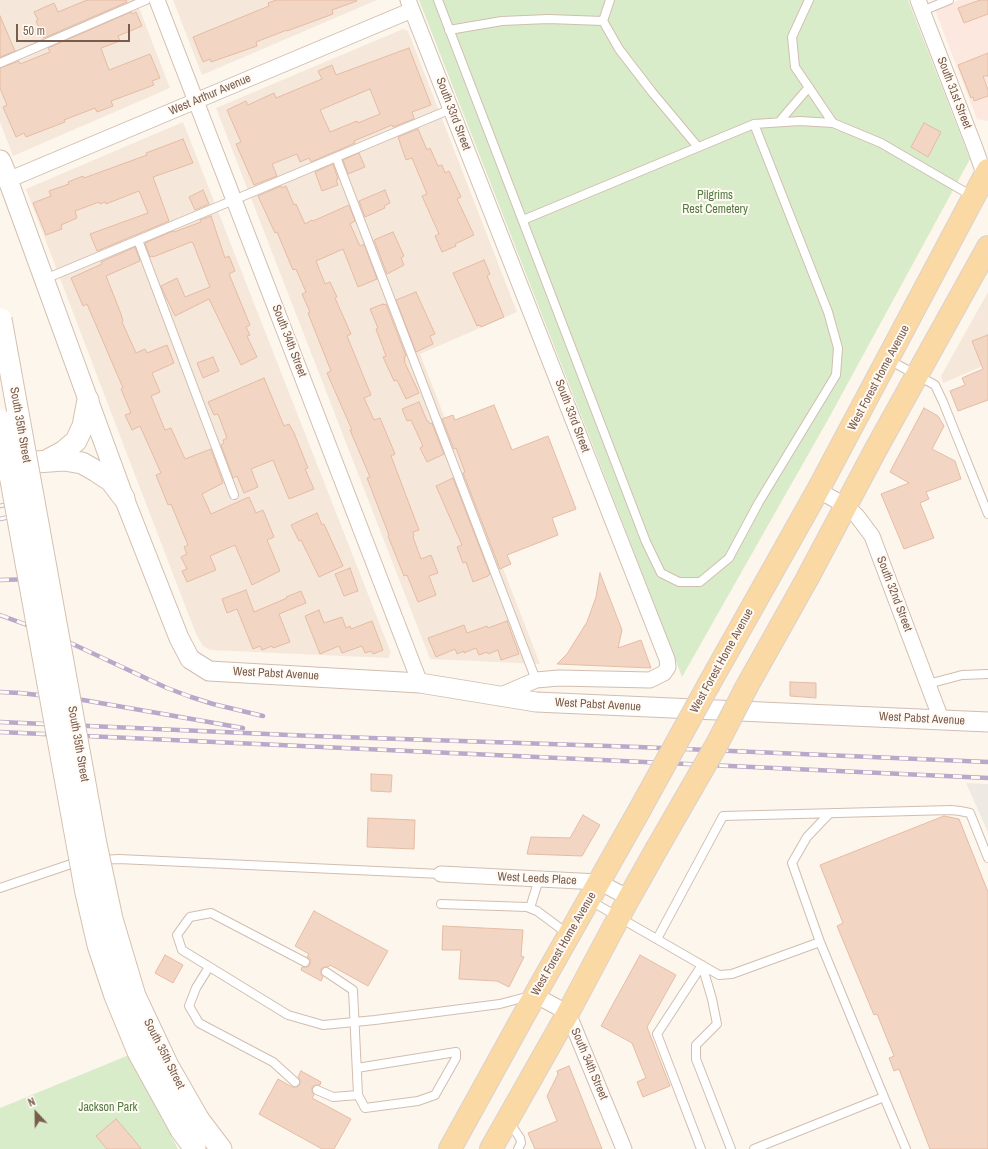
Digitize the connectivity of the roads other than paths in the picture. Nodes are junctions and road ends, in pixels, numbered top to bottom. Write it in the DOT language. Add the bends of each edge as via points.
graph roads {
  1 [pos="146,0"];
  2 [pos="157,0"];
  3 [pos="438,0"];
  4 [pos="610,0"];
  5 [pos="809,0"];
  6 [pos="949,0"];
  7 [pos="410,5"];
  8 [pos="920,6"];
  9 [pos="603,21"];
  10 [pos="449,30"];
  11 [pos="0,63"];
  12 [pos="808,87"];
  13 [pos="197,101"];
  14 [pos="451,109"];
  15 [pos="779,122"];
  16 [pos="833,123"];
  17 [pos="754,124"];
  18 [pos="698,147"];
  19 [pos="336,157"];
  20 [pos="0,161"];
  21 [pos="8,180"];
  22 [pos="984,183"];
  23 [pos="234,200"];
  24 [pos="522,220"];
  25 [pos="138,240"];
  26 [pos="988,246"];
  27 [pos="45,279"];
  28 [pos="0,316"];
  29 [pos="0,319"];
  30 [pos="889,359"];
  31 [pos="917,375"];
  32 [pos="88,400"];
  33 [pos="0,420"];
  34 [pos="48,460"];
  35 [pos="0,464"];
  36 [pos="818,490"];
  37 [pos="234,495"];
  38 [pos="124,498"];
  39 [pos="846,506"];
  40 [pos="988,514"];
  41 [pos="988,674"];
  42 [pos="536,680"];
  43 [pos="420,683"];
  44 [pos="928,684"];
  45 [pos="499,696"];
  46 [pos="941,719"];
  47 [pos="988,722"];
  48 [pos="829,814"];
  49 [pos="988,858"];
  50 [pos="442,874"];
  51 [pos="539,879"];
  52 [pos="0,888"];
  53 [pos="594,891"];
  54 [pos="629,898"];
  55 [pos="441,904"];
  56 [pos="530,908"];
  57 [pos="619,917"];
  58 [pos="570,935"];
  59 [pos="657,939"];
  60 [pos="820,942"];
  61 [pos="305,962"];
  62 [pos="702,965"];
  63 [pos="209,966"];
  64 [pos="326,972"];
  65 [pos="535,995"];
  66 [pos="568,1013"];
  67 [pos="354,1022"];
  68 [pos="357,1068"];
  69 [pos="295,1082"];
  70 [pos="317,1090"];
  71 [pos="358,1095"];
  72 [pos="884,1097"];
  73 [pos="508,1120"];
  74 [pos="194,1149"];
  75 [pos="221,1149"];
  76 [pos="450,1149"];
  77 [pos="491,1149"];
  78 [pos="518,1149"];
  79 [pos="624,1149"];
  80 [pos="701,1149"];
  81 [pos="731,1149"];
  82 [pos="754,1149"];
  83 [pos="906,1149"];
  1 -- 11 [label="lane"];
  2 -- 13 [label="street, South 34th Street"];
  3 -- 10 [label="lane"];
  4 -- 9 [label="lane"];
  5 -- 12 [label="lane" via="792,37 795,67"];
  6 -- 8 [label="lane"];
  7 -- 13 [label="street, West Arthur Avenue"];
  7 -- 14 [label="street, South 33rd Street"];
  8 -- 22 [label="street, South 31st Street" via="975,148"];
  9 -- 10 [label="lane" via="502,21"];
  9 -- 18 [label="lane" via="619,49"];
  10 -- 24 [label="lane"];
  12 -- 15 [label="lane"];
  12 -- 16 [label="lane"];
  13 -- 21 [label="street, West Arthur Avenue"];
  13 -- 23 [label="street, South 34th Street"];
  14 -- 19 [label="lane"];
  14 -- 42 [label="street, South 33rd Street" via="667,659 668,667 664,673 650,680"];
  15 -- 16 [label="lane"];
  15 -- 17 [label="lane"];
  16 -- 22 [label="lane"];
  17 -- 18 [label="lane"];
  17 -- 24 [label="lane" via="828,312 838,348 836,375 729,558 700,582 679,582 661,573 643,534"];
  18 -- 24 [label="lane"];
  19 -- 23 [label="lane"];
  19 -- 42 [label="lane"];
  20 -- 21 [label="main road"];
  21 -- 27 [label="street"];
  22 -- 30 [label="main road, West Forest Home Avenue"];
  23 -- 25 [label="lane"];
  23 -- 43 [label="street, South 34th Street"];
  25 -- 27 [label="lane"];
  25 -- 37 [label="lane"];
  26 -- 31 [label="main road"];
  27 -- 32 [label="street"];
  28 -- 29 [label="main road, South 35th Street"];
  29 -- 75 [label="main road, South 35th Street, bridge" via="112,919 135,996 168,1066 199,1120"];
  30 -- 31 [label="lane"];
  30 -- 36 [label="main road, West Forest Home Avenue"];
  31 -- 39 [label="main road"];
  31 -- 40 [label="lane" via="935,385"];
  32 -- 34 [label="main road" via="83,426 76,441"];
  32 -- 38 [label="street"];
  33 -- 74 [label="main road, South 35th Street, bridge" via="86,893 98,945 138,1052"];
  34 -- 35 [label="main road"];
  34 -- 38 [label="main road" via="82,463 111,481"];
  36 -- 39 [label="street, South 32nd Street"];
  36 -- 53 [label="main road, West Forest Home Avenue, bridge"];
  38 -- 43 [label="street, West Pabst Avenue" via="179,638 190,658 209,671"];
  39 -- 44 [label="street, South 32nd Street" via="872,536"];
  39 -- 54 [label="main road, bridge" via="717,744"];
  41 -- 44 [label="lane" via="962,675"];
  42 -- 45 [label="street, South 33rd Street"];
  43 -- 45 [label="street, West Pabst Avenue"];
  44 -- 46 [label="street, South 32nd Street"];
  45 -- 46 [label="street, West Pabst Avenue" via="536,702 583,705"];
  46 -- 47 [label="street, West Pabst Avenue"];
  48 -- 49 [label="lane" via="951,810 970,813"];
  48 -- 59 [label="lane" via="723,816"];
  48 -- 60 [label="lane" via="807,837 792,863"];
  50 -- 51 [label="street, West Leeds Place"];
  50 -- 52 [label="lane" via="119,859 78,861"];
  51 -- 53 [label="street, West Leeds Place"];
  51 -- 56 [label="lane"];
  53 -- 54 [label="street, West Leeds Place"];
  53 -- 57 [label="lane"];
  53 -- 58 [label="main road, West Forest Home Avenue"];
  54 -- 57 [label="main road"];
  55 -- 56 [label="lane"];
  56 -- 58 [label="lane"];
  57 -- 59 [label="lane"];
  57 -- 66 [label="main road"];
  58 -- 65 [label="main road, West Forest Home Avenue"];
  59 -- 62 [label="lane"];
  60 -- 62 [label="lane" via="732,974 719,975"];
  60 -- 72 [label="lane"];
  61 -- 63 [label="lane" via="211,913 190,917 177,935 182,950"];
  62 -- 80 [label="lane" via="657,1034"];
  62 -- 81 [label="lane" via="717,1024 696,1045 696,1059"];
  63 -- 67 [label="lane" via="288,1015 323,1025"];
  63 -- 69 [label="lane" via="189,1006 199,1023 273,1062"];
  64 -- 67 [label="lane" via="353,990"];
  65 -- 66 [label="street, South 34th Street"];
  65 -- 67 [label="lane" via="500,1004"];
  65 -- 76 [label="main road, West Forest Home Avenue"];
  66 -- 73 [label="main road"];
  66 -- 79 [label="street, South 34th Street"];
  67 -- 68 [label="lane"];
  68 -- 71 [label="lane"];
  68 -- 71 [label="lane" via="456,1052 456,1058 435,1095 418,1101 365,1108"];
  70 -- 71 [label="lane" via="332,1097"];
  72 -- 82 [label="lane"];
  72 -- 83 [label="lane"];
  73 -- 77 [label="main road"];
  73 -- 78 [label="lane" via="520,1138"];
}
